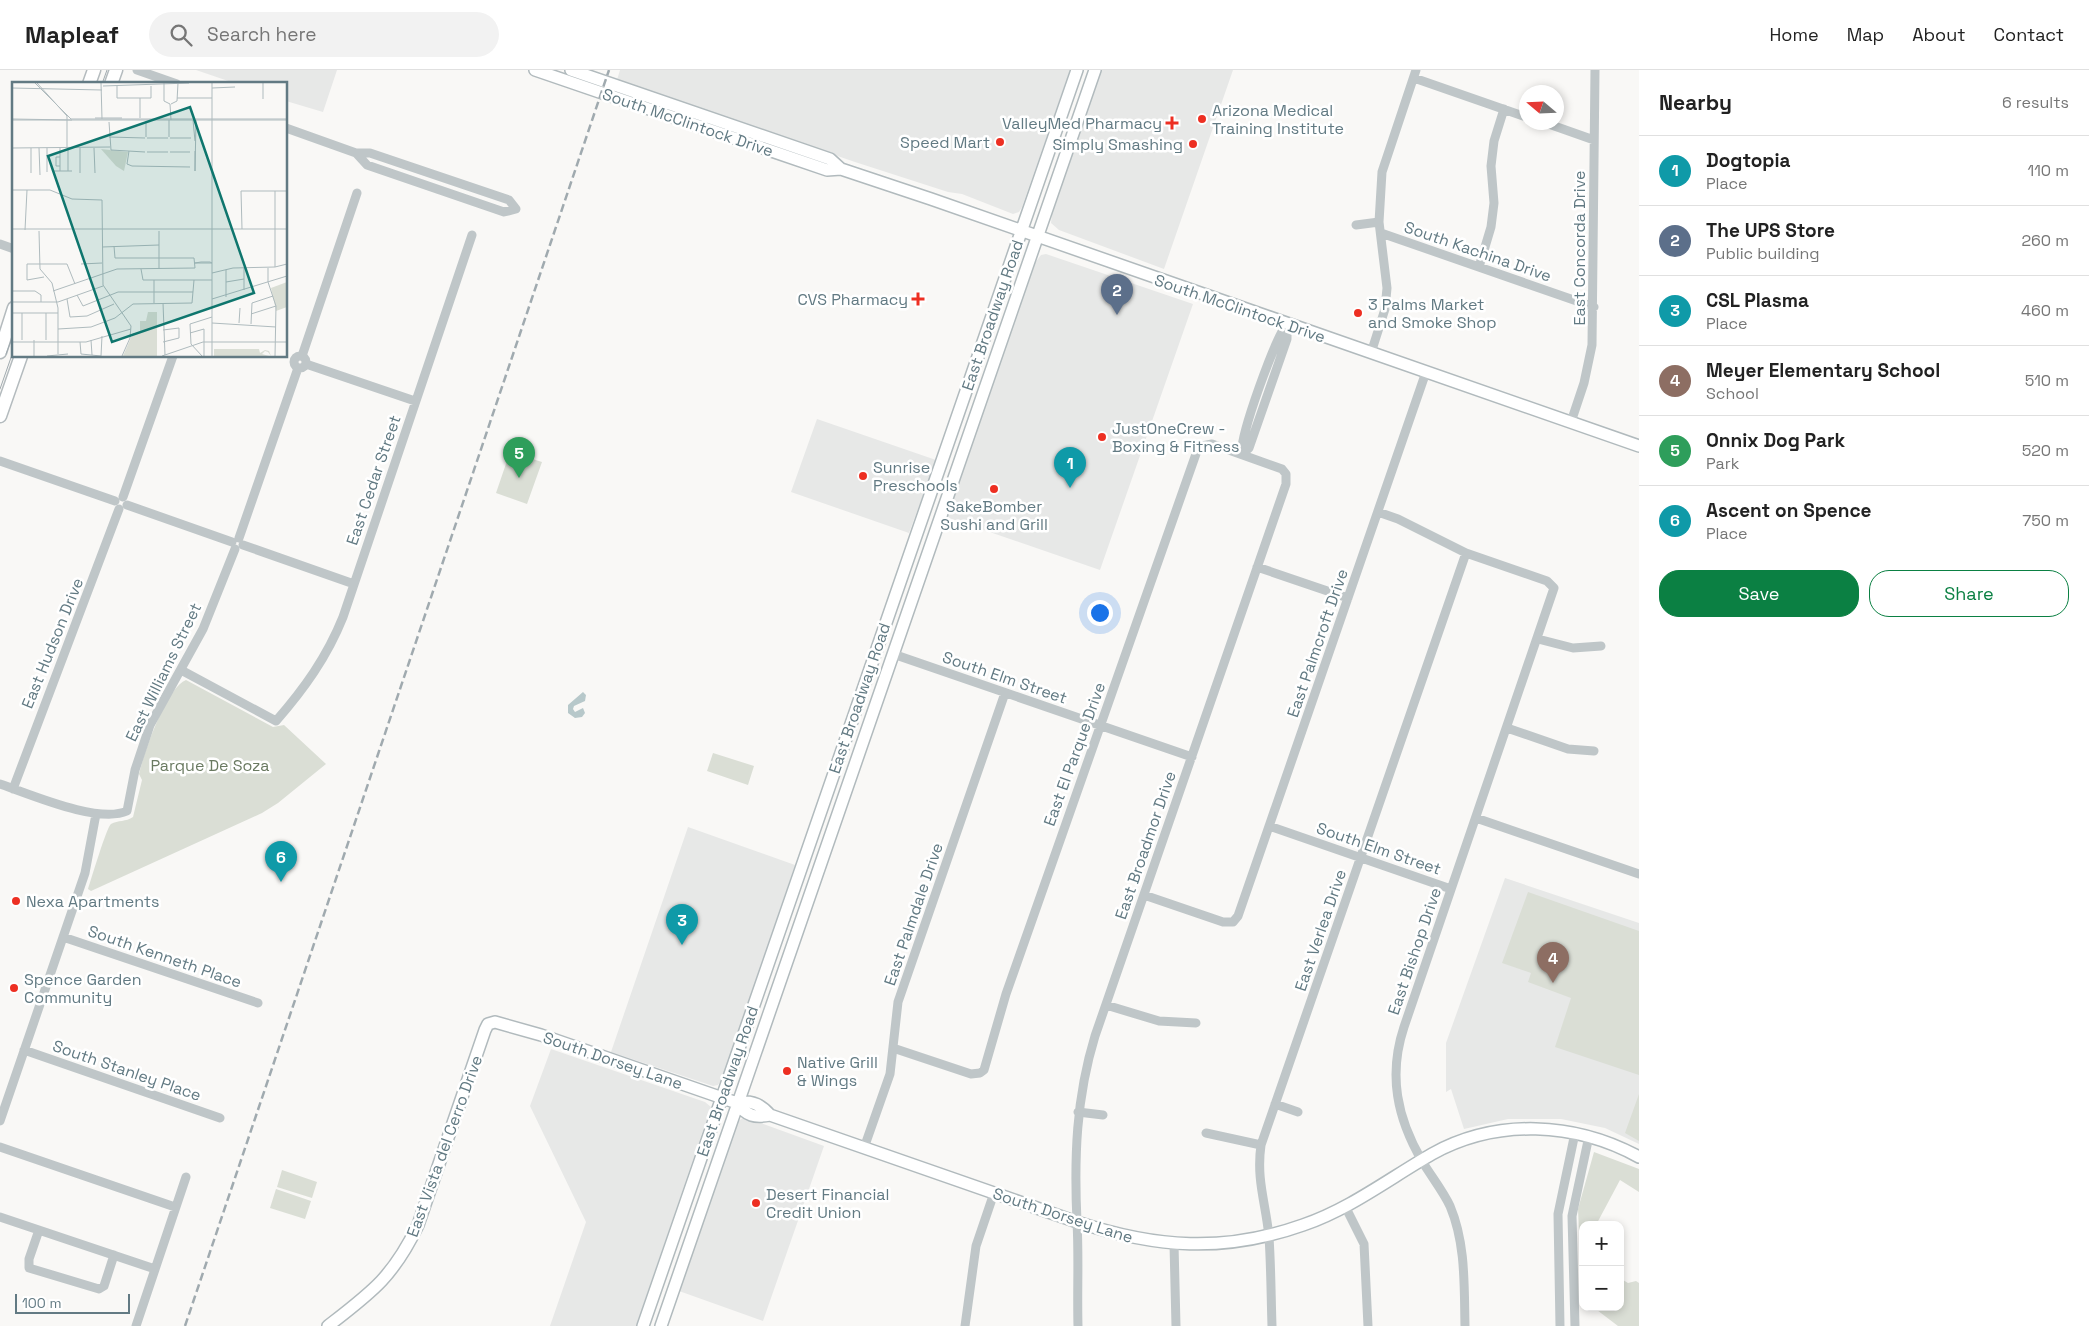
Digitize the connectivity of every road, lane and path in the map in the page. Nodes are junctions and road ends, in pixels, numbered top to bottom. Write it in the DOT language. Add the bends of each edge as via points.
graph roads {
  1 [pos="94,70"];
  2 [pos="136,70"];
  3 [pos="535,70"];
  4 [pos="571,70"];
  5 [pos="1077,70"];
  6 [pos="1595,70"];
  7 [pos="1092,71"];
  8 [pos="1415,74"];
  9 [pos="90,82"];
  10 [pos="171,82"];
  11 [pos="1504,109"];
  12 [pos="1519,114"];
  13 [pos="288,129"];
  14 [pos="1564,129"];
  15 [pos="1594,140"];
  16 [pos="356,153"];
  17 [pos="841,169"];
  18 [pos="356,193"];
  19 [pos="1380,222"];
  20 [pos="1356,225"];
  21 [pos="1021,230"];
  22 [pos="1381,233"];
  23 [pos="472,235"];
  24 [pos="1038,236"];
  25 [pos="0,244"];
  26 [pos="12,248"];
  27 [pos="1479,267"];
  28 [pos="1594,307"];
  29 [pos="12,314"];
  30 [pos="1287,324"];
  31 [pos="0,352"];
  32 [pos="1371,353"];
  33 [pos="20,358"];
  34 [pos="172,358"];
  35 [pos="288,358"];
  36 [pos="300,362"];
  37 [pos="1426,372"];
  38 [pos="415,401"];
  39 [pos="0,416"];
  40 [pos="1571,422"];
  41 [pos="947,445"];
  42 [pos="1202,446"];
  43 [pos="1639,446"];
  44 [pos="963,450"];
  45 [pos="1242,454"];
  46 [pos="0,461"];
  47 [pos="121,503"];
  48 [pos="1378,512"];
  49 [pos="237,544"];
  50 [pos="1466,553"];
  51 [pos="1257,567"];
  52 [pos="354,584"];
  53 [pos="1348,598"];
  54 [pos="1538,639"];
  55 [pos="1601,646"];
  56 [pos="876,648"];
  57 [pos="892,654"];
  58 [pos="181,670"];
  59 [pos="1005,693"];
  60 [pos="1101,726"];
  61 [pos="1507,728"];
  62 [pos="1594,751"];
  63 [pos="1192,757"];
  64 [pos="0,784"];
  65 [pos="13,789"];
  66 [pos="96,814"];
  67 [pos="1476,818"];
  68 [pos="1269,826"];
  69 [pos="1361,857"];
  70 [pos="800,870"];
  71 [pos="1639,874"];
  72 [pos="815,878"];
  73 [pos="1452,889"];
  74 [pos="1144,895"];
  75 [pos="63,937"];
  76 [pos="258,1003"];
  77 [pos="1106,1004"];
  78 [pos="1196,1023"];
  79 [pos="488,1024"];
  80 [pos="893,1048"];
  81 [pos="24,1050"];
  82 [pos="722,1097"];
  83 [pos="737,1103"];
  84 [pos="1275,1104"];
  85 [pos="1078,1112"];
  86 [pos="1298,1112"];
  87 [pos="1103,1115"];
  88 [pos="220,1118"];
  89 [pos="0,1121"];
  90 [pos="1206,1133"];
  91 [pos="1575,1133"];
  92 [pos="1589,1136"];
  93 [pos="1261,1145"];
  94 [pos="0,1147"];
  95 [pos="864,1148"];
  96 [pos="1639,1157"];
  97 [pos="1422,1160"];
  98 [pos="186,1177"];
  99 [pos="994,1193"];
  100 [pos="1345,1206"];
  101 [pos="175,1207"];
  102 [pos="0,1217"];
  103 [pos="1077,1222"];
  104 [pos="39,1230"];
  105 [pos="1269,1235"];
  106 [pos="1174,1244"];
  107 [pos="114,1255"];
  108 [pos="155,1269"];
  109 [pos="657,1284"];
  110 [pos="673,1290"];
  111 [pos="136,1326"];
  112 [pos="328,1326"];
  113 [pos="643,1326"];
  114 [pos="661,1326"];
  115 [pos="965,1326"];
  116 [pos="1078,1326"];
  117 [pos="1176,1326"];
  118 [pos="1272,1326"];
  119 [pos="1368,1326"];
  120 [pos="1465,1326"];
  121 [pos="1560,1326"];
  122 [pos="1575,1326"];
  1 -- 9 [label="main road"];
  2 -- 10 [label="street"];
  3 -- 17 [label="main road, South McClintock Drive" via="827,170"];
  4 -- 17 [label="main road, South McClintock Drive" via="830,159"];
  5 -- 21 [label="main road, East Broadway Road"];
  6 -- 15 [label="street, East Concorda Drive"];
  7 -- 24 [label="main road, East Broadway Road"];
  8 -- 11 [label="street"];
  8 -- 19 [label="street" via="1382,172"];
  11 -- 12 [label="street"];
  11 -- 27 [label="street" via="1494,140 1491,166 1494,203 1491,227"];
  13 -- 16 [label="street"];
  14 -- 15 [label="street"];
  15 -- 28 [label="street, East Concorda Drive"];
  16 -- 16 [label="street" via="367,165 504,212 516,209 509,200 370,153"];
  17 -- 21 [label="main road, South McClintock Drive"];
  18 -- 36 [label="street, East Williams Street"];
  19 -- 20 [label="street"];
  19 -- 22 [label="street"];
  21 -- 24 [label="main road, South McClintock Drive"];
  21 -- 41 [label="main road, East Broadway Road"];
  22 -- 27 [label="street, South Kachina Drive"];
  22 -- 32 [label="street" via="1387,288 1385,308"];
  23 -- 38 [label="street, East Cedar Street"];
  24 -- 30 [label="main road, South McClintock Drive"];
  24 -- 44 [label="main road, East Broadway Road"];
  25 -- 26 [label="street"];
  27 -- 28 [label="street, South Kachina Drive"];
  28 -- 40 [label="street, East Concorda Drive" via="1590,358"];
  29 -- 31 [label="main road"];
  30 -- 32 [label="main road, South McClintock Drive"];
  30 -- 45 [label="street" via="1287,339 1249,448"];
  32 -- 37 [label="main road, South McClintock Drive"];
  33 -- 39 [label="main road"];
  34 -- 47 [label="street, East Hudson Drive"];
  35 -- 36 [label="street"];
  36 -- 38 [label="street"];
  36 -- 49 [label="street, East Williams Street"];
  37 -- 40 [label="main road, South McClintock Drive"];
  37 -- 48 [label="street, East Palmcroft Drive"];
  38 -- 52 [label="street, East Cedar Street"];
  40 -- 43 [label="main road, South McClintock Drive"];
  41 -- 44 [label="main road"];
  41 -- 56 [label="main road, East Broadway Road"];
  42 -- 45 [label="street, East Broadmor Drive" via="1212,444"];
  42 -- 60 [label="street, East El Parque Drive" via="1195,455"];
  44 -- 57 [label="main road, East Broadway Road"];
  45 -- 51 [label="street, East Broadmor Drive" via="1282,468 1287,477"];
  46 -- 47 [label="street"];
  47 -- 49 [label="street"];
  47 -- 65 [label="street, East Hudson Drive"];
  48 -- 50 [label="street"];
  48 -- 53 [label="street, East Palmcroft Drive"];
  49 -- 52 [label="street"];
  49 -- 58 [label="street, East Williams Street" via="210,614"];
  50 -- 54 [label="street, East Bishop Drive" via="1554,586"];
  50 -- 69 [label="street, East Verlea Drive"];
  51 -- 53 [label="street"];
  51 -- 63 [label="street, East Broadmor Drive"];
  52 -- 58 [label="street, East Cedar Street" via="322,661 306,687 276,721"];
  53 -- 68 [label="street, East Palmcroft Drive"];
  54 -- 55 [label="street" via="1573,648"];
  54 -- 61 [label="street, East Bishop Drive"];
  56 -- 57 [label="main road"];
  56 -- 70 [label="main road, East Broadway Road"];
  57 -- 59 [label="street, South Elm Street"];
  57 -- 72 [label="main road, East Broadway Road"];
  58 -- 66 [label="street, East Williams Street" via="145,738 134,770 127,811"];
  59 -- 60 [label="street, South Elm Street"];
  59 -- 80 [label="street, East Palmdale Drive" via="898,1002"];
  60 -- 63 [label="street, South Elm Street"];
  60 -- 80 [label="street, East El Parque Drive" via="1001,1006 986,1066 980,1073 967,1073"];
  61 -- 62 [label="street" via="1568,749"];
  61 -- 67 [label="street, East Bishop Drive"];
  63 -- 74 [label="street, East Broadmor Drive"];
  64 -- 65 [label="street"];
  65 -- 66 [label="street"];
  66 -- 75 [label="street" via="87,865"];
  67 -- 71 [label="street"];
  67 -- 73 [label="street, East Bishop Drive"];
  68 -- 69 [label="street, South Elm Street"];
  68 -- 74 [label="street, East Palmcroft Drive" via="1240,912 1233,922 1223,922"];
  69 -- 73 [label="street, South Elm Street"];
  69 -- 84 [label="street, East Verlea Drive"];
  70 -- 72 [label="main road"];
  70 -- 82 [label="main road, East Broadway Road"];
  72 -- 83 [label="main road, East Broadway Road"];
  73 -- 97 [label="street, East Bishop Drive" via="1404,1027 1395,1065 1400,1111"];
  74 -- 77 [label="street, East Broadmor Drive"];
  75 -- 76 [label="street, South Kenneth Place"];
  75 -- 81 [label="street"];
  77 -- 78 [label="street" via="1151,1019"];
  77 -- 85 [label="street, East Broadmor Drive" via="1088,1062"];
  79 -- 82 [label="main road, South Dorsey Lane" via="510,1025"];
  79 -- 112 [label="main road, East Vista del Cerro Drive" via="409,1244 392,1271 374,1290"];
  80 -- 95 [label="street, East Palmdale Drive" via="890,1074"];
  81 -- 88 [label="street, South Stanley Place"];
  81 -- 89 [label="street"];
  82 -- 83 [label="main road, South Dorsey Lane"];
  82 -- 109 [label="main road, East Broadway Road"];
  83 -- 95 [label="main road, South Dorsey Lane" via="748,1100 763,1106 770,1115"];
  83 -- 110 [label="main road, East Broadway Road"];
  84 -- 86 [label="street"];
  84 -- 93 [label="street, East Verlea Drive"];
  85 -- 87 [label="street"];
  85 -- 103 [label="street, East Broadmor Drive" via="1075,1158"];
  90 -- 93 [label="street"];
  91 -- 92 [label="main road, South Dorsey Lane"];
  91 -- 97 [label="main road, South Dorsey Lane" via="1529,1128 1490,1133 1450,1146"];
  91 -- 121 [label="street" via="1558,1214"];
  92 -- 96 [label="main road, South Dorsey Lane"];
  92 -- 122 [label="street" via="1572,1216"];
  93 -- 105 [label="street, East Verlea Drive" via="1259,1184"];
  94 -- 101 [label="street"];
  95 -- 99 [label="main road, South Dorsey Lane"];
  97 -- 100 [label="main road, South Dorsey Lane"];
  97 -- 120 [label="street, East Bishop Drive" via="1450,1206 1461,1239"];
  98 -- 101 [label="street"];
  99 -- 103 [label="main road, South Dorsey Lane"];
  99 -- 115 [label="street" via="976,1246"];
  100 -- 105 [label="main road, South Dorsey Lane" via="1304,1225"];
  100 -- 119 [label="street" via="1364,1244"];
  101 -- 108 [label="street"];
  102 -- 104 [label="street"];
  103 -- 106 [label="main road, South Dorsey Lane" via="1125,1237"];
  103 -- 116 [label="street, East Broadmor Drive"];
  104 -- 107 [label="street"];
  104 -- 107 [label="street" via="29,1268 99,1290 104,1286"];
  105 -- 106 [label="main road, South Dorsey Lane" via="1228,1243"];
  105 -- 118 [label="street, East Verlea Drive"];
  106 -- 117 [label="street"];
  107 -- 108 [label="street"];
  108 -- 111 [label="street"];
  109 -- 110 [label="main road"];
  109 -- 113 [label="main road, East Broadway Road"];
  110 -- 114 [label="main road, East Broadway Road"];
}
